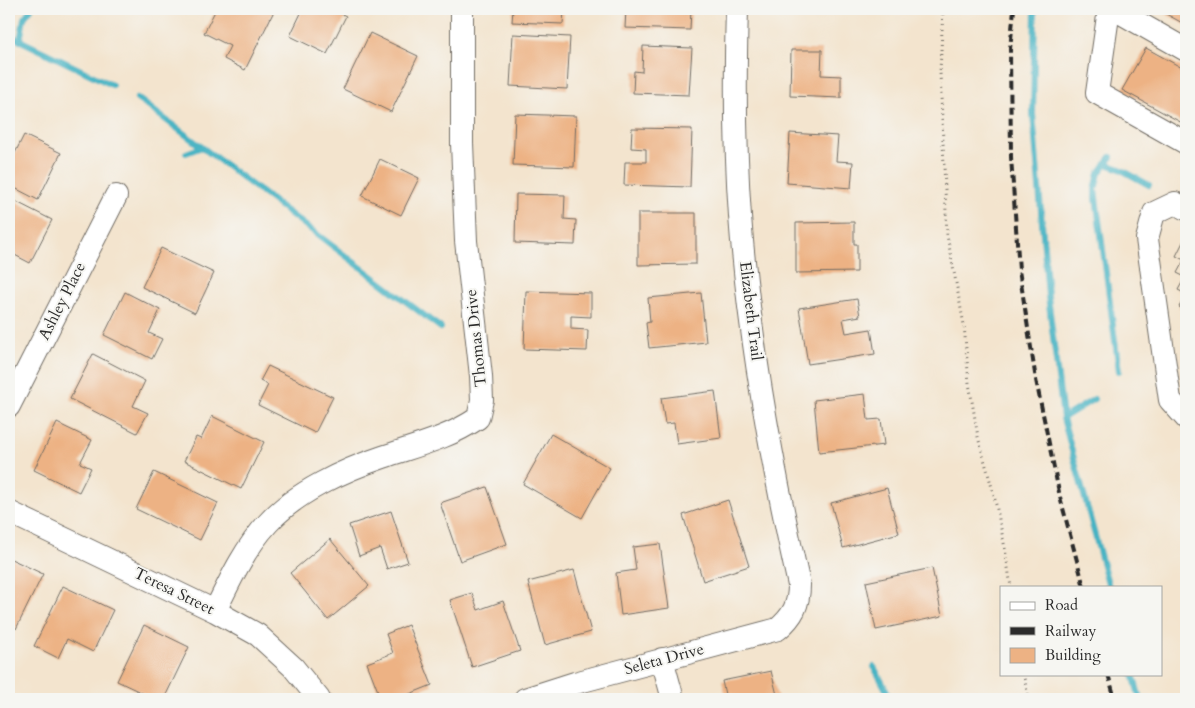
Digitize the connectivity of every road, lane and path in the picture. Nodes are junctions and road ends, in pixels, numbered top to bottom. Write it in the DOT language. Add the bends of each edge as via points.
graph roads {
  1 [pos="462,9"];
  2 [pos="737,9"];
  3 [pos="943,9"];
  4 [pos="1110,9"];
  5 [pos="1114,9"];
  6 [pos="1186,50"];
  7 [pos="1186,143"];
  8 [pos="116,196"];
  9 [pos="1186,210"];
  10 [pos="9,406"];
  11 [pos="1186,418"];
  12 [pos="9,512"];
  13 [pos="1011,586"];
  14 [pos="796,609"];
  15 [pos="215,611"];
  16 [pos="662,659"];
  17 [pos="1023,676"];
  18 [pos="319,699"];
  19 [pos="525,699"];
  20 [pos="673,699"];
  21 [pos="1029,699"];
  1 -- 15 [label="street, Thomas Drive" via="465,221 481,376 482,400 478,418 462,429 376,459 314,487 289,503 268,523 247,551"];
  2 -- 14 [label="street, Elizabeth Trail" via="737,160 743,244 761,387 780,500 799,586"];
  3 -- 13 [label="path" via="940,72 947,235 964,325 978,436"];
  4 -- 7 [label="street" via="1097,92"];
  5 -- 6 [label="street"];
  8 -- 10 [label="street, Ashley Place"];
  9 -- 11 [label="street" via="1175,203 1154,213 1147,239 1170,400"];
  12 -- 15 [label="street, Teresa Street"];
  14 -- 16 [label="street, Seleta Drive" via="778,629"];
  15 -- 18 [label="street, Teresa Street" via="258,635 277,651"];
  16 -- 19 [label="street, Seleta Drive"];
  16 -- 20 [label="street"];
  17 -- 21 [label="path"];
}
